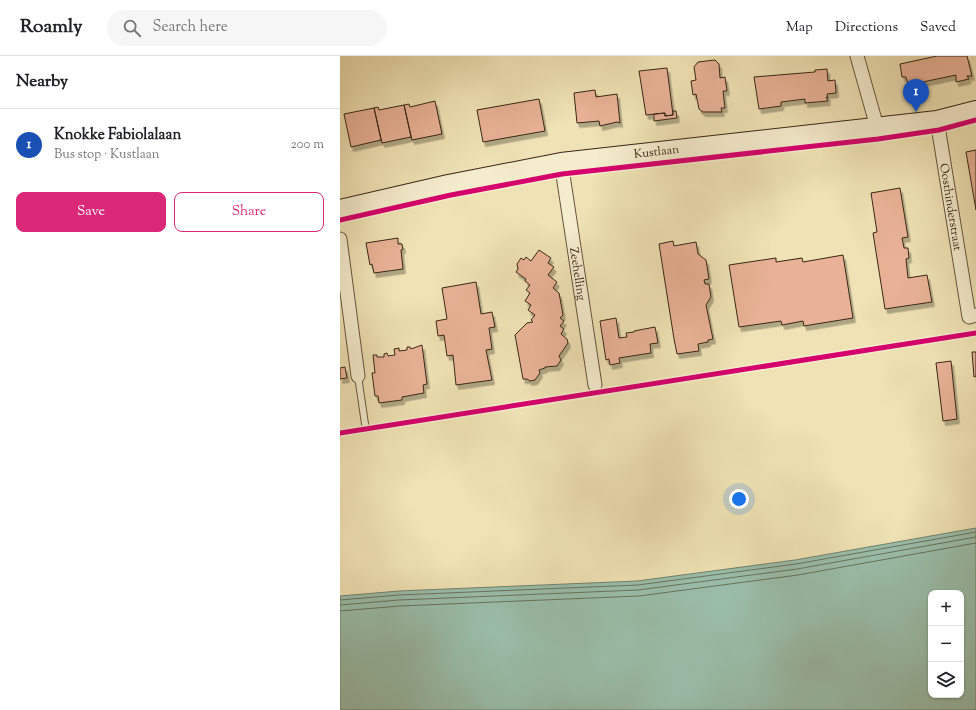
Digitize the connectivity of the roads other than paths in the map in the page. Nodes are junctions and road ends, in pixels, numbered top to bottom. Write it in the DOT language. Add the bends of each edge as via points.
graph roads {
  1 [pos="856,56"];
  2 [pos="976,110"];
  3 [pos="937,120"];
  4 [pos="877,127"];
  5 [pos="560,162"];
  6 [pos="340,209"];
  7 [pos="340,239"];
  8 [pos="972,316"];
  9 [pos="358,376"];
  10 [pos="594,385"];
  11 [pos="365,424"];
  1 -- 4 [label="street"];
  2 -- 3 [label="street, Kustlaan"];
  3 -- 4 [label="street, Kustlaan"];
  3 -- 8 [label="street, Oosthinderstraat"];
  4 -- 5 [label="street, Kustlaan"];
  5 -- 6 [label="street, Kustlaan"];
  5 -- 10 [label="street, Zeehelling"];
  7 -- 9 [label="street"];
  9 -- 11 [label="lane"];
}
